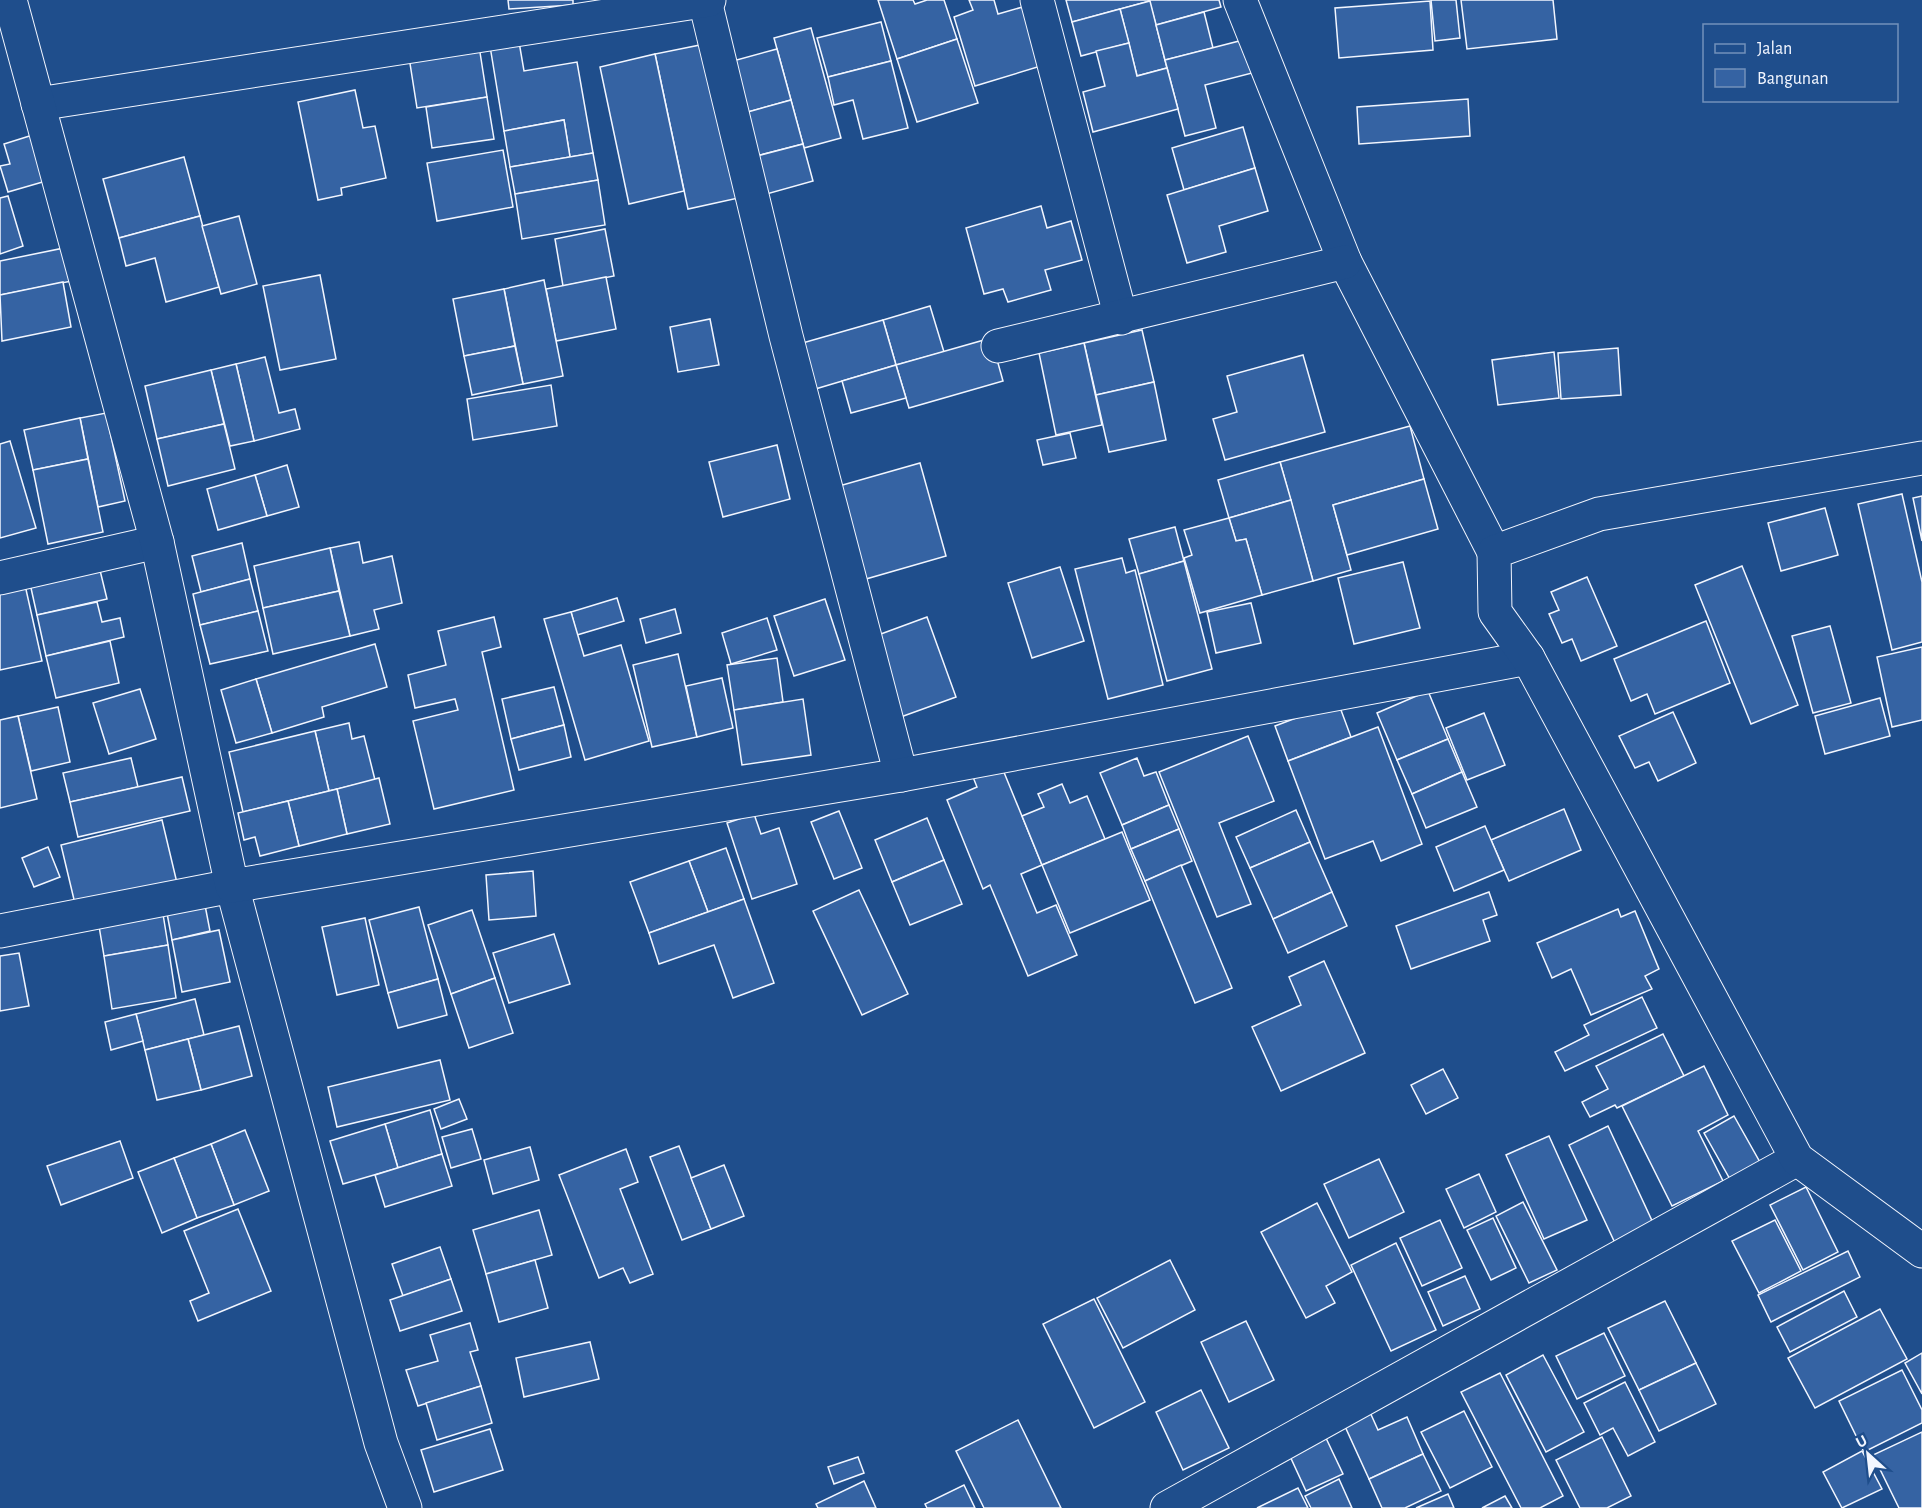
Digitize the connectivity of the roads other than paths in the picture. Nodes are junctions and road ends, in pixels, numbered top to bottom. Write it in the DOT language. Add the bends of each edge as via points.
graph roads {
  1 [pos="10,0"];
  2 [pos="705,0"];
  3 [pos="710,0"];
  4 [pos="1037,0"];
  5 [pos="1240,0"];
  6 [pos="38,104"];
  7 [pos="1345,262"];
  8 [pos="1121,318"];
  9 [pos="998,346"];
  10 [pos="1922,458"];
  11 [pos="157,542"];
  12 [pos="1494,552"];
  13 [pos="0,578"];
  14 [pos="1528,658"];
  15 [pos="901,775"];
  16 [pos="232,886"];
  17 [pos="0,931"];
  18 [pos="1797,1159"];
  19 [pos="1922,1251"];
  20 [pos="405,1508"];
  21 [pos="1167,1508"];
  1 -- 6 [label="street"];
  2 -- 3 [label="street"];
  2 -- 6 [label="street"];
  2 -- 15 [label="street" via="786,336"];
  4 -- 8 [label="street"];
  5 -- 7 [label="street"];
  6 -- 11 [label="street"];
  7 -- 8 [label="street"];
  7 -- 12 [label="street"];
  8 -- 9 [label="street"];
  10 -- 12 [label="street" via="1599,514"];
  11 -- 13 [label="street"];
  11 -- 16 [label="street"];
  12 -- 14 [label="street" via="1496,612"];
  14 -- 15 [label="street"];
  14 -- 18 [label="street"];
  15 -- 16 [label="street"];
  16 -- 17 [label="street"];
  16 -- 20 [label="street" via="381,1443"];
  18 -- 19 [label="street"];
  18 -- 21 [label="street"];
}
